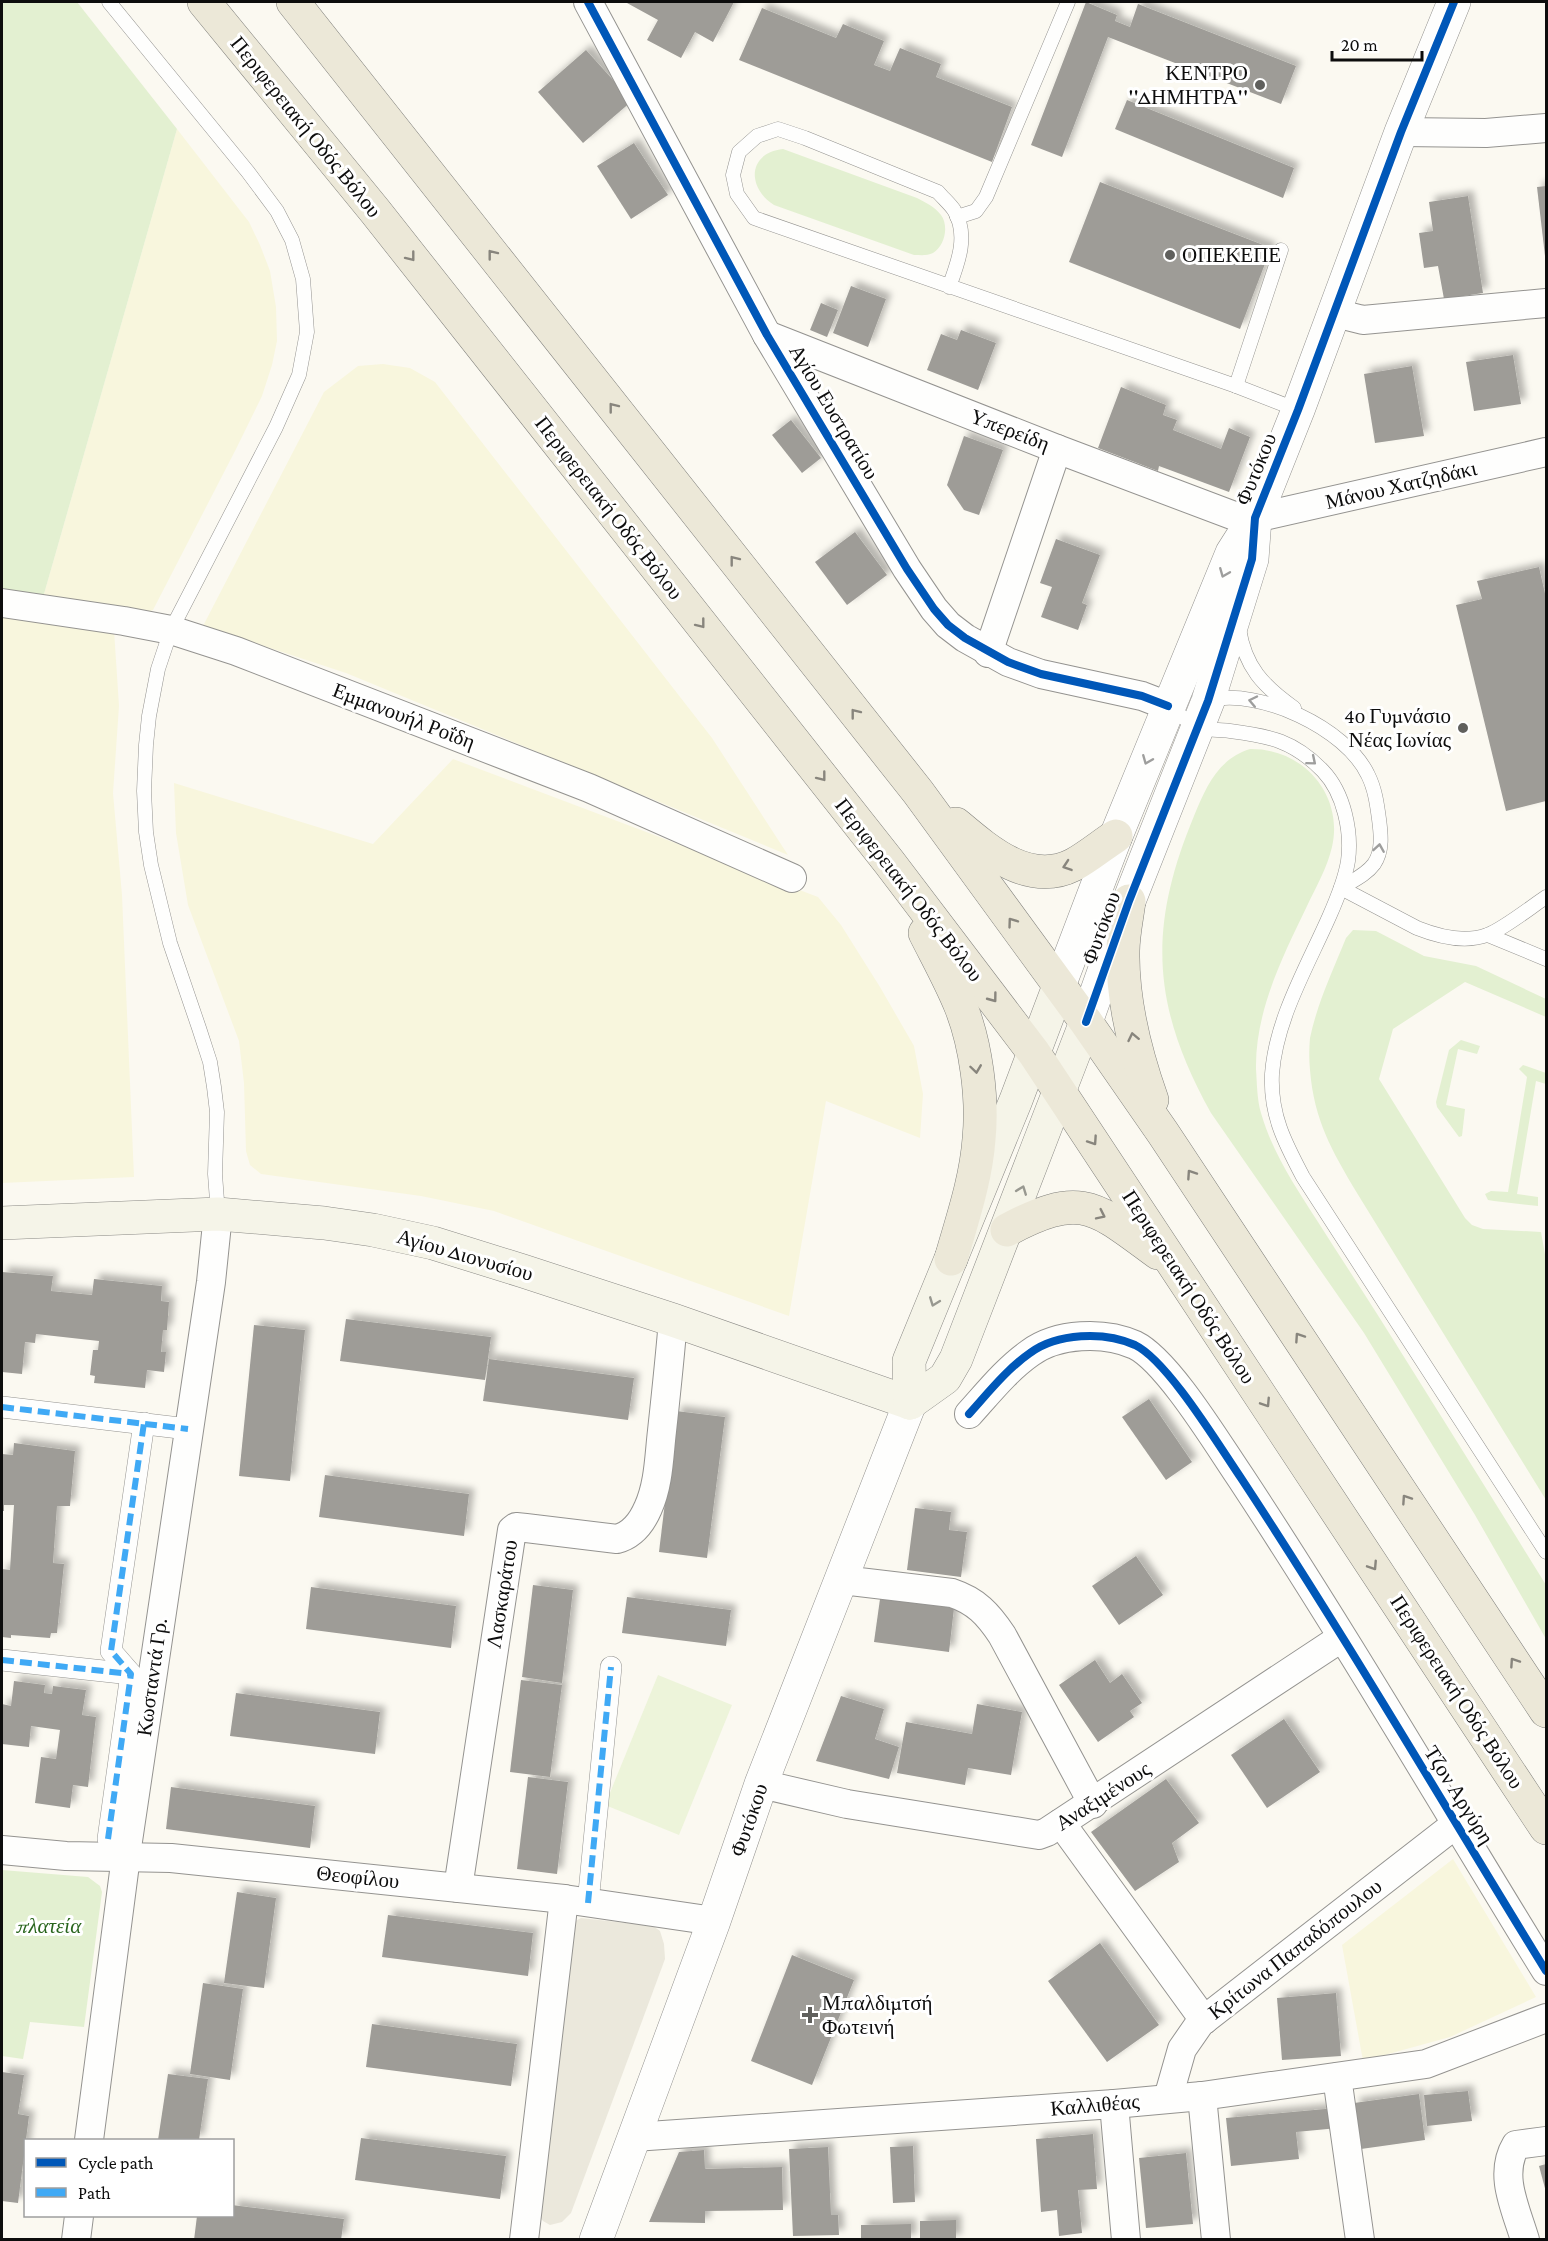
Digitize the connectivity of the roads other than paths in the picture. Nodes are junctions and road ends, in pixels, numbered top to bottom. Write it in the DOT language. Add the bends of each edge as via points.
graph roads {
  1 [pos="109,2"];
  2 [pos="204,2"];
  3 [pos="293,2"];
  4 [pos="1068,2"];
  5 [pos="1454,2"];
  6 [pos="597,7"];
  7 [pos="1546,128"];
  8 [pos="1401,132"];
  9 [pos="957,217"];
  10 [pos="1281,250"];
  11 [pos="949,287"];
  12 [pos="1546,303"];
  13 [pos="1335,313"];
  14 [pos="767,335"];
  15 [pos="1236,386"];
  16 [pos="1298,410"];
  17 [pos="1057,449"];
  18 [pos="1546,452"];
  19 [pos="1254,521"];
  20 [pos="2,603"];
  21 [pos="1236,614"];
  22 [pos="171,630"];
  23 [pos="988,652"];
  24 [pos="1168,706"];
  25 [pos="1203,714"];
  26 [pos="1310,720"];
  27 [pos="918,792"];
  28 [pos="1116,836"];
  29 [pos="889,862"];
  30 [pos="792,878"];
  31 [pos="1341,888"];
  32 [pos="1546,897"];
  33 [pos="1129,901"];
  34 [pos="1540,908"];
  35 [pos="1488,935"];
  36 [pos="1546,959"];
  37 [pos="1059,986"];
  38 [pos="1086,1022"];
  39 [pos="1034,1053"];
  40 [pos="1060,1092"];
  41 [pos="1163,1133"];
  42 [pos="218,1214"];
  43 [pos="2,1223"];
  44 [pos="1007,1230"];
  45 [pos="951,1260"];
  46 [pos="1176,1267"];
  47 [pos="674,1320"];
  48 [pos="910,1403"];
  49 [pos="2,1407"];
  50 [pos="969,1414"];
  51 [pos="144,1423"];
  52 [pos="188,1429"];
  53 [pos="1546,1552"];
  54 [pos="842,1580"];
  55 [pos="1341,1638"];
  56 [pos="2,1660"];
  57 [pos="611,1667"];
  58 [pos="131,1674"];
  59 [pos="1546,1711"];
  60 [pos="761,1784"];
  61 [pos="1093,1804"];
  62 [pos="1060,1823"];
  63 [pos="1456,1824"];
  64 [pos="1546,1828"];
  65 [pos="117,1847"];
  66 [pos="2,1850"];
  67 [pos="458,1888"];
  68 [pos="576,1901"];
  69 [pos="714,1921"];
  70 [pos="1546,1971"];
  71 [pos="1546,2018"];
  72 [pos="1204,2020"];
  73 [pos="1337,2077"];
  74 [pos="1202,2096"];
  75 [pos="1168,2098"];
  76 [pos="1114,2104"];
  77 [pos="634,2137"];
  78 [pos="89,2139"];
  79 [pos="1546,2141"];
  80 [pos="79,2217"];
  81 [pos="76,2240"];
  82 [pos="524,2240"];
  83 [pos="596,2240"];
  84 [pos="1126,2240"];
  85 [pos="1216,2240"];
  86 [pos="1360,2240"];
  87 [pos="1526,2240"];
  1 -- 22 [label="lane" via="277,211 292,240 303,279 307,332 299,375"];
  2 -- 29 [label="main road, Περιφερειακή Οδός Βόλου, one-way" via="375,211"];
  27 -- 3 [label="main road, one-way"];
  4 -- 9 [label="lane" via="986,197 976,211"];
  5 -- 8 [label="street, Φυτόκου"];
  6 -- 14 [label="street, Αγίου Ευστρατίου"];
  7 -- 8 [label="street"];
  8 -- 13 [label="street, Φυτόκου"];
  9 -- 11 [label="lane" via="962,232 960,258"];
  9 -- 11 [label="lane" via="938,192 778,129 757,136 739,152 733,175 737,194 754,218"];
  10 -- 15 [label="lane"];
  11 -- 15 [label="lane"];
  12 -- 13 [label="street" via="1363,320"];
  13 -- 16 [label="street, Φυτόκου"];
  14 -- 17 [label="street, Υπερείδη"];
  14 -- 23 [label="street, Αγίου Ευστρατίου" via="919,588 948,625"];
  15 -- 16 [label="lane"];
  16 -- 19 [label="street, Φυτόκου"];
  17 -- 19 [label="street, Υπερείδη"];
  17 -- 23 [label="street"];
  18 -- 19 [label="street, Μάνου Χατζηδάκι"];
  19 -- 21 [label="street, Φυτόκου" via="1252,559"];
  19 -- 24 [label="street, Φυτόκου, one-way" via="1232,553"];
  20 -- 22 [label="street, Εμμανουήλ Ροΐδη"];
  21 -- 25 [label="street, Φυτόκου"];
  21 -- 26 [label="lane" via="1241,644 1254,672"];
  22 -- 30 [label="street, Εμμανουήλ Ροΐδη" via="236,651 589,788"];
  22 -- 42 [label="lane" via="149,716 144,791 146,832 170,943 210,1062 217,1112"];
  23 -- 24 [label="street, Αγίου Ευστρατίου" via="1041,674 1142,696"];
  24 -- 25 [label="lane"];
  24 -- 25 [label="lane"];
  24 -- 28 [label="street, Φυτόκου, one-way"];
  26 -- 25 [label="lane, one-way" via="1278,707 1227,698"];
  25 -- 31 [label="lane, one-way" via="1277,739 1300,751 1333,783 1347,828 1348,861"];
  25 -- 33 [label="street, Φυτόκου"];
  31 -- 26 [label="lane, one-way" via="1369,871 1377,858 1381,836 1376,797 1357,758"];
  28 -- 27 [label="main road, one-way" via="1073,865 1031,870 1001,860"];
  37 -- 27 [label="main road, one-way"];
  28 -- 37 [label="street, Φυτόκου"];
  29 -- 39 [label="main road, Περιφερειακή Οδός Βόλου, one-way"];
  29 -- 45 [label="main road, one-way" via="962,1009 976,1065 979,1139"];
  31 -- 35 [label="lane" via="1430,932 1458,938"];
  31 -- 53 [label="lane" via="1276,1043 1272,1077 1277,1125 1304,1177"];
  32 -- 34 [label="lane"];
  33 -- 38 [label="street, Φυτόκου"];
  41 -- 33 [label="main road, one-way" via="1136,1049 1125,995 1123,950"];
  34 -- 35 [label="lane"];
  35 -- 36 [label="lane"];
  37 -- 38 [label="main road"];
  37 -- 39 [label="main road, Φυτόκου"];
  38 -- 40 [label="main road, Φυτόκου"];
  38 -- 41 [label="main road"];
  39 -- 40 [label="main road, Περιφερειακή Οδός Βόλου"];
  39 -- 45 [label="main road, Φυτόκου"];
  44 -- 40 [label="main road, Φυτόκου, one-way"];
  40 -- 46 [label="main road, Περιφερειακή Οδός Βόλου, one-way"];
  59 -- 41 [label="main road, one-way"];
  42 -- 43 [label="main road, Αγίου Διονυσίου"];
  42 -- 47 [label="main road, Αγίου Διονυσίου" via="373,1230 433,1243"];
  42 -- 52 [label="street, Κωσταντά Γρ."];
  44 -- 46 [label="main road, one-way" via="1045,1212 1065,1207 1086,1208 1106,1216"];
  44 -- 48 [label="main road, Φυτόκου" via="957,1359 945,1378"];
  45 -- 48 [label="main road, Φυτόκου, one-way" via="909,1361"];
  46 -- 64 [label="main road, Περιφερειακή Οδός Βόλου, one-way"];
  47 -- 48 [label="main road, Αγίου Διονυσίου"];
  47 -- 67 [label="street, Λασκαράτου" via="657,1473 649,1507 634,1530 616,1539 516,1527 512,1530"];
  48 -- 54 [label="street, Φυτόκου"];
  49 -- 51 [label="street"];
  50 -- 55 [label="street, Τζον Αργύρη" via="1031,1352 1063,1339 1089,1335 1135,1345 1179,1389 1211,1433"];
  51 -- 52 [label="street"];
  51 -- 58 [label="street" via="111,1651"];
  52 -- 65 [label="street, Κωσταντά Γρ."];
  54 -- 60 [label="street, Φυτόκου"];
  54 -- 61 [label="street" via="935,1589 980,1606 1002,1635"];
  55 -- 61 [label="street, Αναξιμένους"];
  55 -- 63 [label="street, Τζον Αργύρη"];
  56 -- 58 [label="street"];
  57 -- 68 [label="street"];
  58 -- 65 [label="street"];
  60 -- 62 [label="street, Αναξιμένους" via="847,1804 1029,1835 1047,1832"];
  60 -- 69 [label="street, Φυτόκου"];
  61 -- 62 [label="street, Αναξιμένους"];
  62 -- 72 [label="street"];
  63 -- 70 [label="street, Τζον Αργύρη"];
  63 -- 72 [label="street, Κρίτωνα Παπαδόπουλου"];
  65 -- 66 [label="street, Θεοφίλου" via="66,1856"];
  65 -- 67 [label="street, Θεοφίλου" via="171,1858"];
  65 -- 78 [label="street, Κωσταντά Γρ."];
  67 -- 68 [label="street, Θεοφίλου"];
  68 -- 69 [label="street, Θεοφίλου"];
  68 -- 82 [label="street"];
  69 -- 77 [label="street, Φυτόκου"];
  71 -- 73 [label="street, Καλλιθέας" via="1426,2064"];
  72 -- 75 [label="street, Κρίτωνα Παπαδόπουλου" via="1185,2043"];
  73 -- 74 [label="street, Καλλιθέας"];
  73 -- 86 [label="street"];
  74 -- 75 [label="street, Καλλιθέας"];
  74 -- 85 [label="street"];
  75 -- 76 [label="street, Καλλιθέας"];
  76 -- 77 [label="street, Καλλιθέας"];
  76 -- 84 [label="street"];
  77 -- 83 [label="street, Φυτόκου"];
  79 -- 87 [label="street" via="1516,2145 1508,2159 1506,2176"];
  80 -- 81 [label="street"];
}
